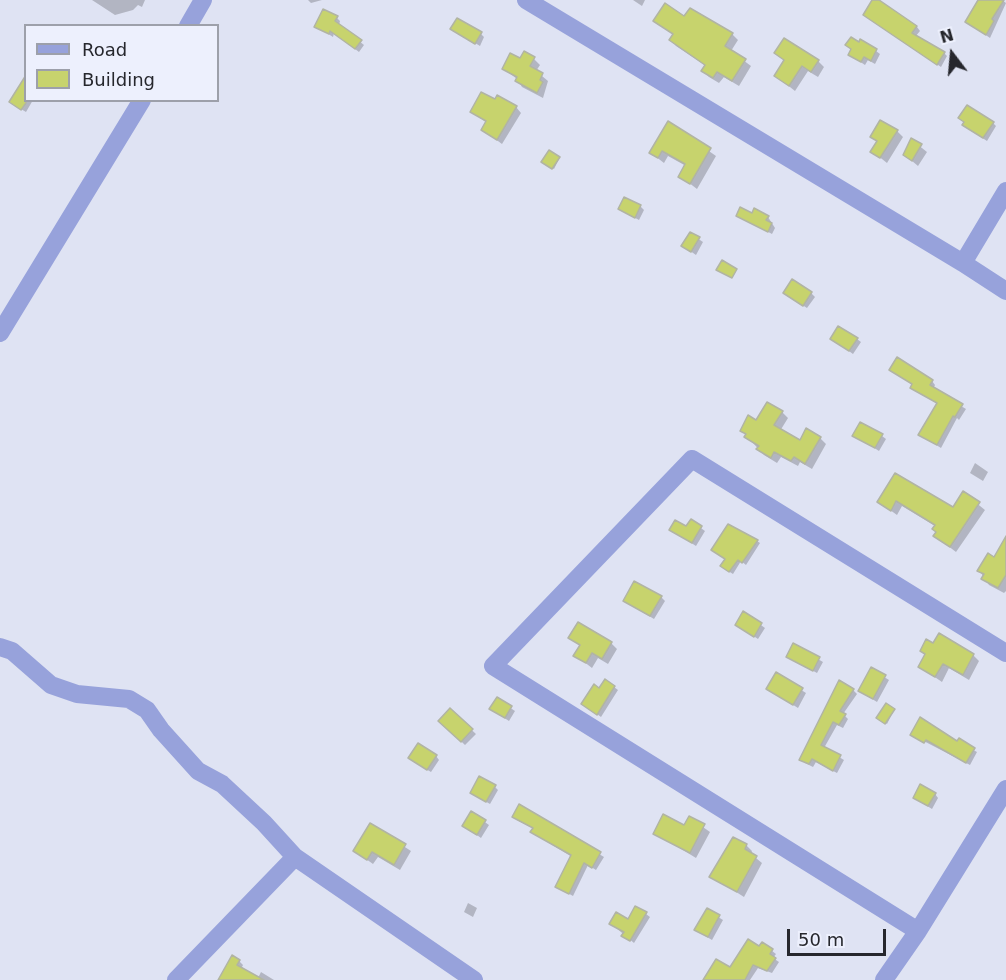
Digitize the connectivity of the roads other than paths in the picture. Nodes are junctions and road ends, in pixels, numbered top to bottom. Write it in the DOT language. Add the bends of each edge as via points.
graph roads {
  1 [pos="203,0"];
  2 [pos="526,0"];
  3 [pos="189,24"];
  4 [pos="141,102"];
  5 [pos="1006,191"];
  6 [pos="963,263"];
  7 [pos="1006,291"];
  8 [pos="0,333"];
  9 [pos="0,647"];
  10 [pos="1006,653"];
  11 [pos="1006,789"];
  12 [pos="295,857"];
  13 [pos="918,931"];
  14 [pos="176,980"];
  15 [pos="474,980"];
  16 [pos="884,980"];
  1 -- 3 [label="street"];
  2 -- 6 [label="street"];
  4 -- 8 [label="street"];
  5 -- 6 [label="street"];
  6 -- 7 [label="street"];
  9 -- 12 [label="street" via="12,651 51,685 77,694 129,699 147,711 198,771 222,784"];
  10 -- 13 [label="street" via="692,459 493,666"];
  11 -- 13 [label="street"];
  12 -- 14 [label="street"];
  12 -- 15 [label="street"];
  13 -- 16 [label="street"];
}
